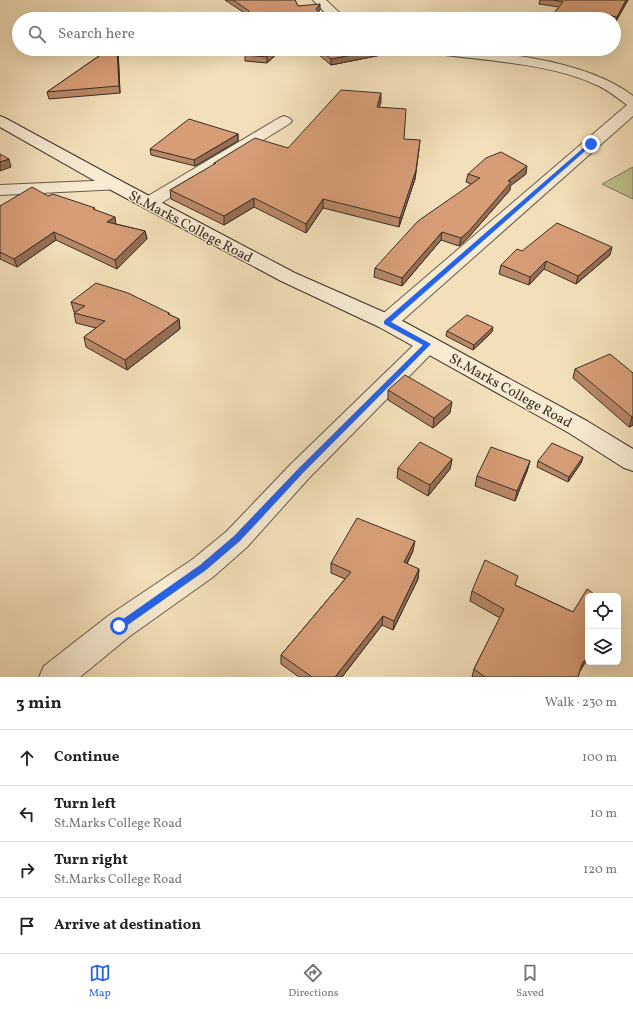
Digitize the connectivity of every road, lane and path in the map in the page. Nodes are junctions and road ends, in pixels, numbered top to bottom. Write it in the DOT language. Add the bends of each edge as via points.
graph roads {
  1 [pos="319,0"];
  2 [pos="330,12"];
  3 [pos="475,56"];
  4 [pos="633,103"];
  5 [pos="633,108"];
  6 [pos="0,121"];
  7 [pos="284,121"];
  8 [pos="115,185"];
  9 [pos="0,190"];
  10 [pos="148,203"];
  11 [pos="386,322"];
  12 [pos="428,344"];
  13 [pos="633,461"];
  14 [pos="56,677"];
  1 -- 2 [label="street"];
  3 -- 4 [label="street" via="565,70 601,81"];
  5 -- 11 [label="street"];
  6 -- 8 [label="street, St.Marks College Road"];
  7 -- 10 [label="street"];
  8 -- 9 [label="street"];
  8 -- 10 [label="street, St.Marks College Road"];
  10 -- 11 [label="street, St.Marks College Road" via="288,277"];
  11 -- 12 [label="street, St.Marks College Road"];
  12 -- 13 [label="street, St.Marks College Road" via="578,427"];
  12 -- 14 [label="street" via="300,471 237,539 203,568 119,626"];
}
